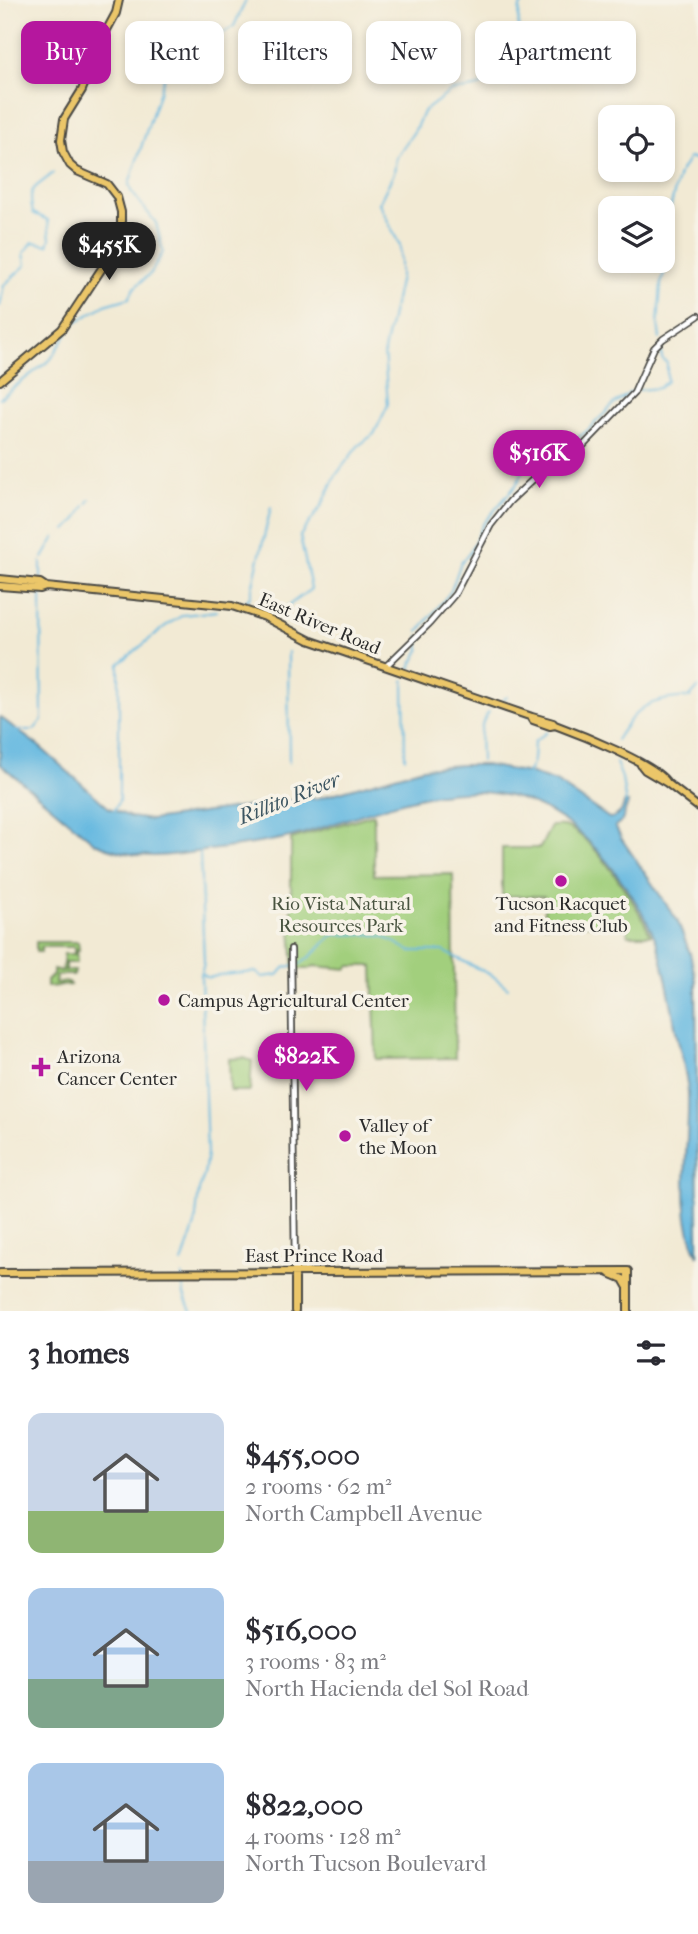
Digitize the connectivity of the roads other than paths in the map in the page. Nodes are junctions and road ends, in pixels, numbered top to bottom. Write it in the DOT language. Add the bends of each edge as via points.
graph roads {
  1 [pos="119,0"];
  2 [pos="698,316"];
  3 [pos="0,381"];
  4 [pos="0,579"];
  5 [pos="0,586"];
  6 [pos="46,587"];
  7 [pos="386,667"];
  8 [pos="698,807"];
  9 [pos="291,949"];
  10 [pos="295,1270"];
  11 [pos="604,1271"];
  12 [pos="0,1273"];
  13 [pos="628,1288"];
  14 [pos="295,1311"];
  15 [pos="628,1311"];
  1 -- 3 [label="main road" via="82,90 64,119 61,140 70,165 107,184 117,197 121,232 62,328"];
  2 -- 7 [label="street" via="654,348 634,393 582,447 541,472 511,500 491,525 454,594"];
  4 -- 6 [label="main road, East River Road"];
  5 -- 6 [label="main road, East River Road"];
  6 -- 7 [label="main road, East River Road" via="232,606"];
  7 -- 8 [label="main road, East River Road" via="578,733 641,764"];
  9 -- 10 [label="street"];
  10 -- 11 [label="main road, East Prince Road"];
  10 -- 12 [label="main road, East Prince Road"];
  10 -- 14 [label="main road"];
  11 -- 13 [label="main road" via="623,1279"];
  11 -- 13 [label="main road, East Prince Road" via="628,1271"];
  13 -- 15 [label="main road"];
}
